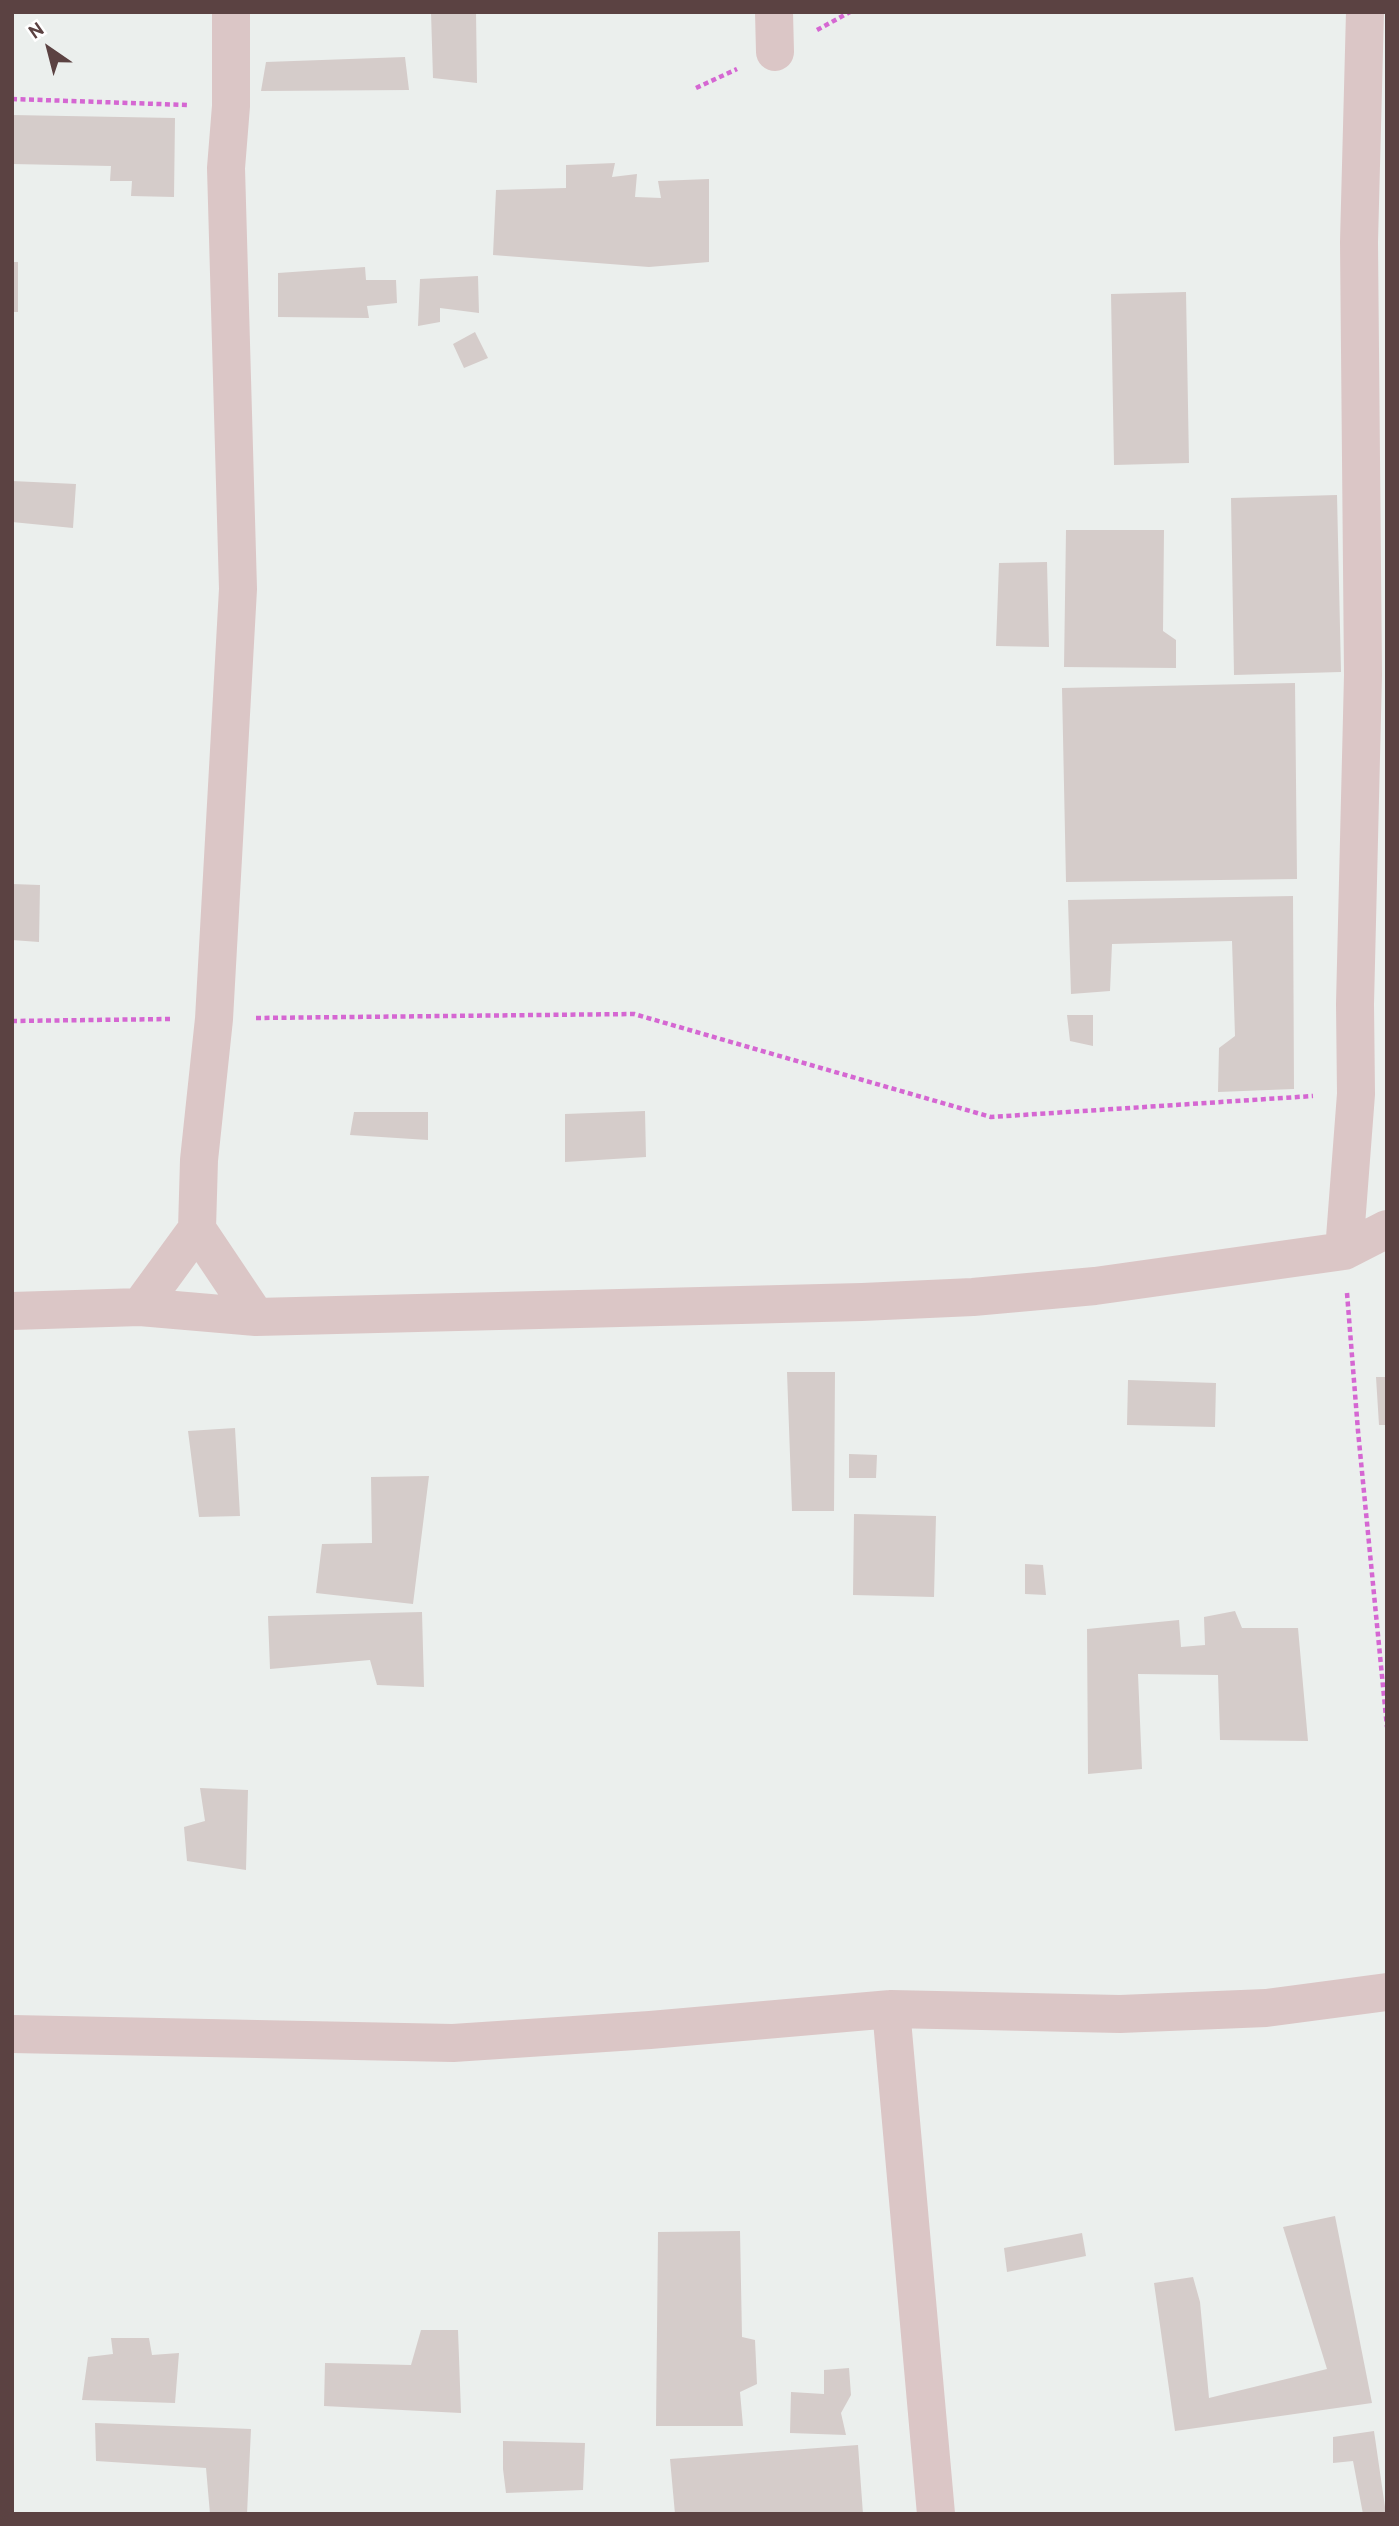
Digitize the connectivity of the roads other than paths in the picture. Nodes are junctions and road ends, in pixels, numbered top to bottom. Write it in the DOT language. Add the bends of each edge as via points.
graph roads {
  1 [pos="231,12"];
  2 [pos="774,12"];
  3 [pos="1365,12"];
  4 [pos="775,52"];
  5 [pos="1371,1095"];
  6 [pos="197,1229"];
  7 [pos="1387,1229"];
  8 [pos="1344,1251"];
  9 [pos="140,1307"];
  10 [pos="12,1311"];
  11 [pos="256,1317"];
  12 [pos="1387,1992"];
  13 [pos="891,2009"];
  14 [pos="12,2034"];
  15 [pos="936,2514"];
  1 -- 6 [label="street" via="226,168 238,589 214,1019 199,1160"];
  2 -- 4 [label="street"];
  3 -- 5 [label="street" via="1359,242 1363,674 1355,1004"];
  5 -- 8 [label="street"];
  6 -- 9 [label="street"];
  6 -- 11 [label="street"];
  7 -- 8 [label="street"];
  8 -- 11 [label="street" via="1095,1286 973,1297"];
  9 -- 10 [label="street"];
  9 -- 11 [label="street"];
  12 -- 13 [label="street" via="1266,2008 1120,2014"];
  13 -- 14 [label="street" via="453,2043"];
  13 -- 15 [label="street"];
}
